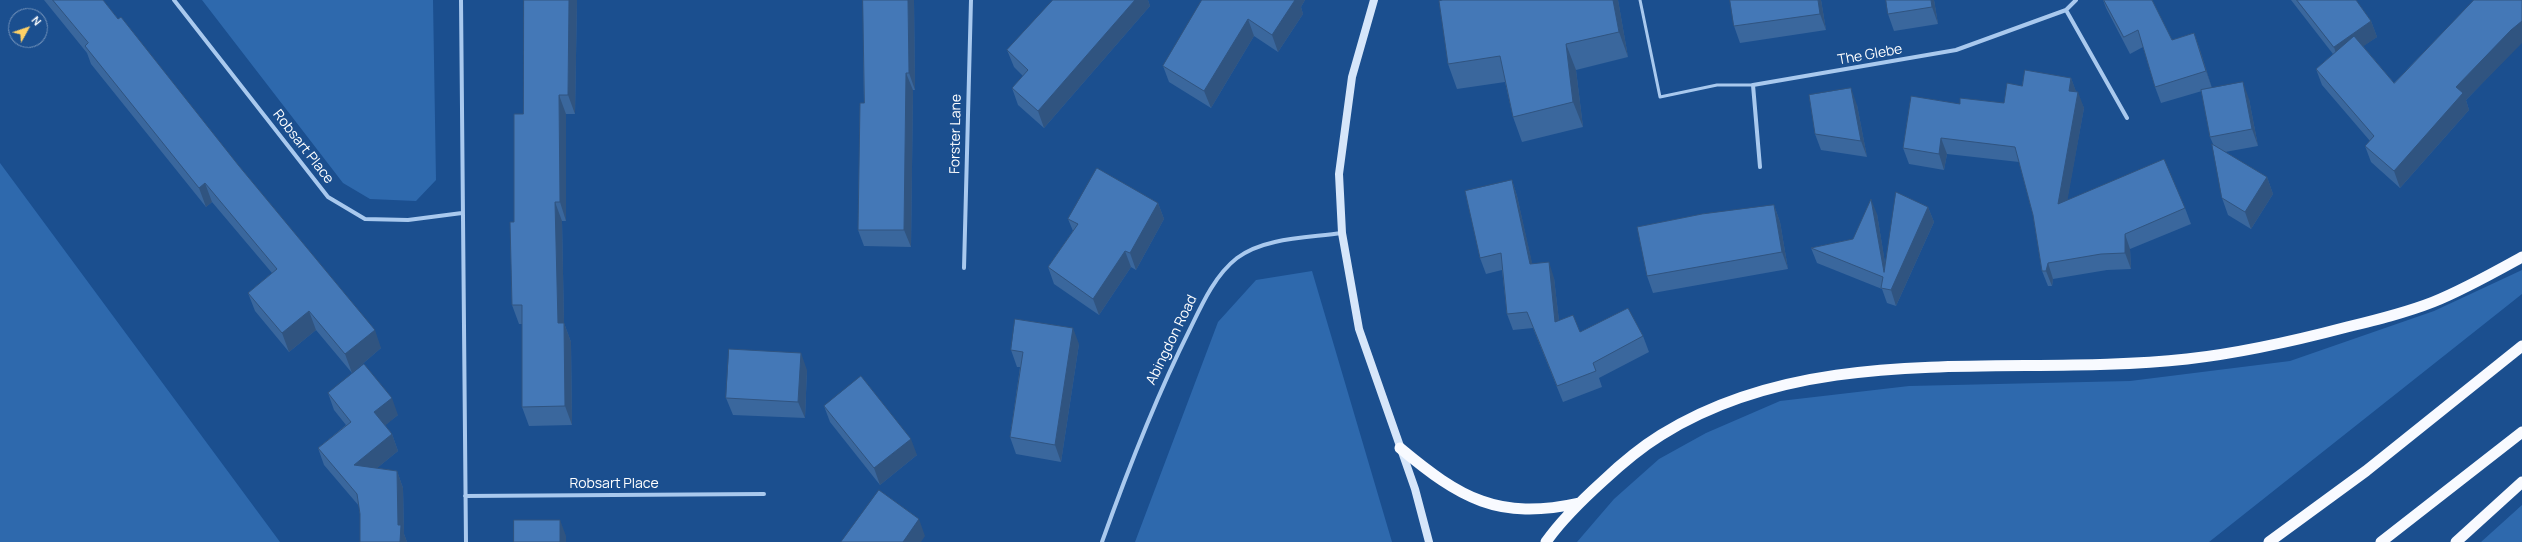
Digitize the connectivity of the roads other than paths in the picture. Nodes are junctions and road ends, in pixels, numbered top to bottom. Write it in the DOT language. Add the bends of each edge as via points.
graph roads {
  1 [pos="174,0"];
  2 [pos="461,0"];
  3 [pos="971,0"];
  4 [pos="1374,0"];
  5 [pos="1640,0"];
  6 [pos="2076,0"];
  7 [pos="2066,10"];
  8 [pos="1753,85"];
  9 [pos="2127,118"];
  10 [pos="1760,167"];
  11 [pos="462,213"];
  12 [pos="1342,233"];
  13 [pos="2522,257"];
  14 [pos="964,268"];
  15 [pos="2522,346"];
  16 [pos="2522,432"];
  17 [pos="1400,448"];
  18 [pos="2522,482"];
  19 [pos="764,494"];
  20 [pos="465,496"];
  21 [pos="1579,503"];
  22 [pos="466,542"];
  23 [pos="1102,542"];
  24 [pos="1429,542"];
  25 [pos="1546,542"];
  26 [pos="2269,542"];
  27 [pos="2381,542"];
  28 [pos="2456,542"];
  1 -- 11 [label="street, Robsart Place" via="328,197 365,219 408,220"];
  2 -- 11 [label="street"];
  3 -- 14 [label="street, Forster Lane"];
  4 -- 12 [label="main road" via="1352,77 1339,174"];
  5 -- 8 [label="lane" via="1660,97 1717,85"];
  6 -- 7 [label="street, The Glebe"];
  7 -- 8 [label="street, The Glebe" via="1956,50"];
  7 -- 9 [label="street"];
  8 -- 10 [label="street"];
  11 -- 20 [label="street"];
  12 -- 17 [label="main road" via="1359,329"];
  12 -- 23 [label="street, Abingdon Road" via="1268,244 1253,249 1237,258 1222,274 1205,298 1175,359 1125,478"];
  13 -- 21 [label="highway" via="2433,302 2379,319 2244,351 2186,359 2115,364 1861,372 1786,384 1742,397 1699,414 1660,435 1621,465"];
  15 -- 26 [label="highway" via="2366,471"];
  16 -- 27 [label="highway"];
  17 -- 21 [label="highway" via="1441,481 1461,493 1482,501 1530,510"];
  17 -- 24 [label="main road" via="1415,489"];
  18 -- 28 [label="highway"];
  19 -- 20 [label="street, Robsart Place"];
  20 -- 22 [label="street"];
  21 -- 25 [label="highway"];
}
